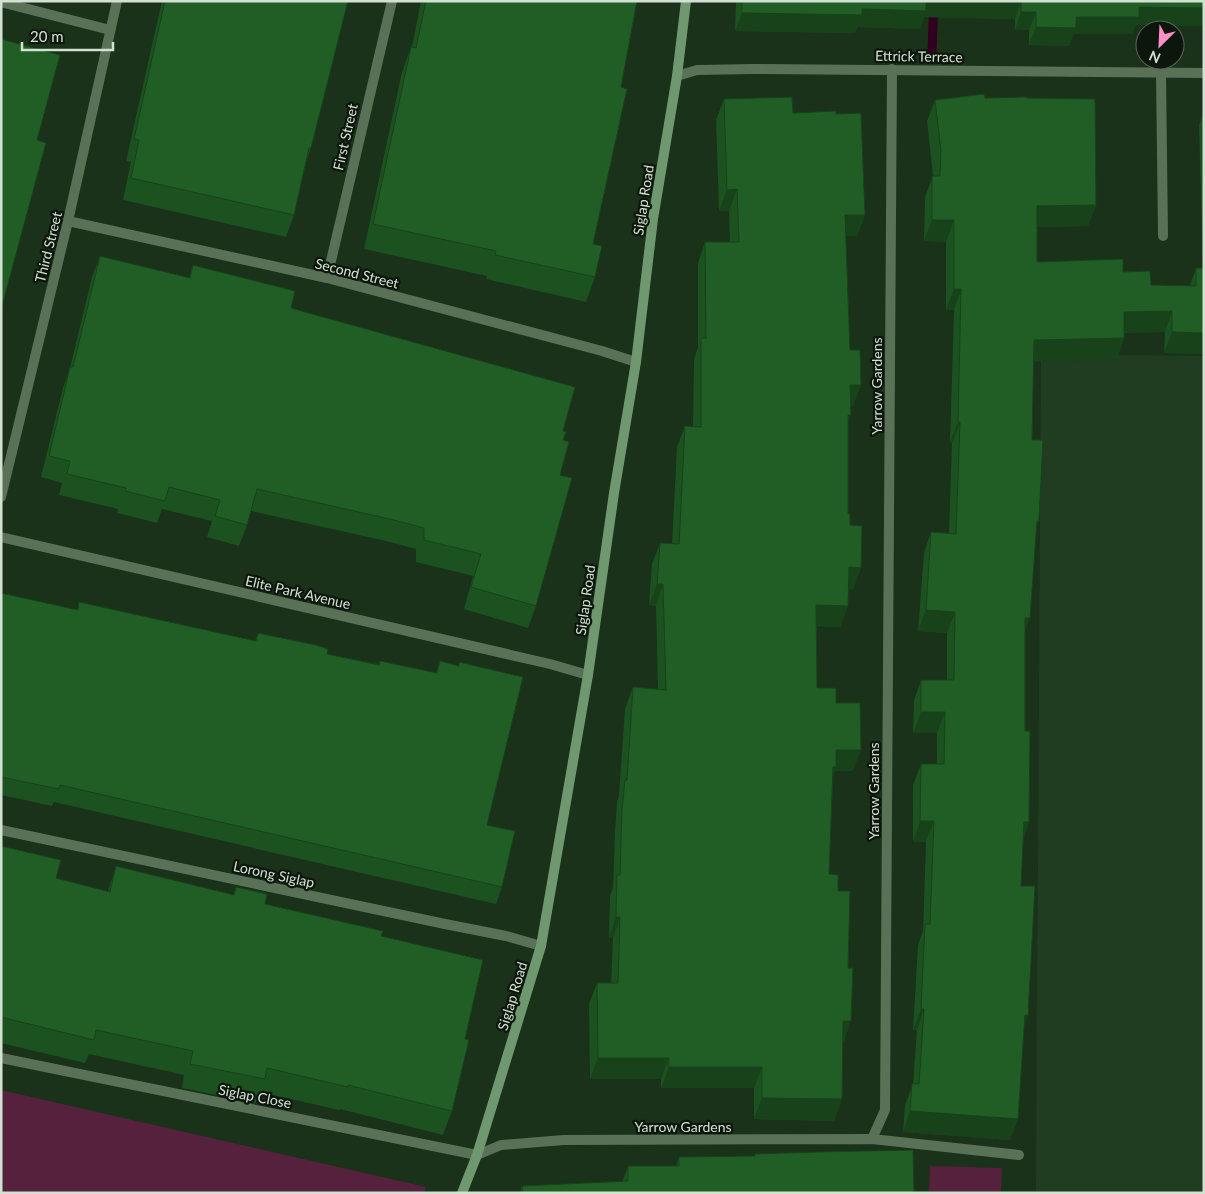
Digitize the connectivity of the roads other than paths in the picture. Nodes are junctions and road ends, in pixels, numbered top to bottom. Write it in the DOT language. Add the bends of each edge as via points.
graph roads {
  1 [pos="117,1"];
  2 [pos="392,1"];
  3 [pos="686,1"];
  4 [pos="1,2"];
  5 [pos="110,30"];
  6 [pos="892,70"];
  7 [pos="1161,73"];
  8 [pos="1204,73"];
  9 [pos="678,76"];
  10 [pos="68,221"];
  11 [pos="1163,236"];
  12 [pos="327,278"];
  13 [pos="636,362"];
  14 [pos="1,498"];
  15 [pos="1,537"];
  16 [pos="588,675"];
  17 [pos="1,830"];
  18 [pos="541,946"];
  19 [pos="1,1058"];
  20 [pos="872,1139"];
  21 [pos="477,1155"];
  22 [pos="1019,1155"];
  23 [pos="462,1193"];
  1 -- 5 [label="street, Third Street"];
  2 -- 12 [label="street, First Street"];
  3 -- 9 [label="main road, Siglap Road"];
  4 -- 5 [label="street"];
  5 -- 10 [label="street, Third Street"];
  6 -- 7 [label="street, Ettrick Terrace"];
  6 -- 9 [label="street, Ettrick Terrace" via="696,70"];
  6 -- 20 [label="street, Yarrow Gardens" via="884,1110"];
  7 -- 8 [label="street, Ettrick Terrace"];
  7 -- 11 [label="street"];
  9 -- 13 [label="main road, Siglap Road" via="653,220"];
  10 -- 12 [label="street, Second Street"];
  10 -- 14 [label="street, Third Street"];
  12 -- 13 [label="street, Second Street"];
  13 -- 16 [label="main road, Siglap Road"];
  15 -- 16 [label="street, Elite Park Avenue"];
  16 -- 18 [label="main road, Siglap Road"];
  17 -- 18 [label="street, Lorong Siglap"];
  18 -- 21 [label="main road, Siglap Road"];
  19 -- 21 [label="street, Siglap Close"];
  20 -- 21 [label="street, Yarrow Gardens" via="564,1140 501,1145"];
  20 -- 22 [label="street"];
  21 -- 23 [label="main road, Siglap Road"];
}
